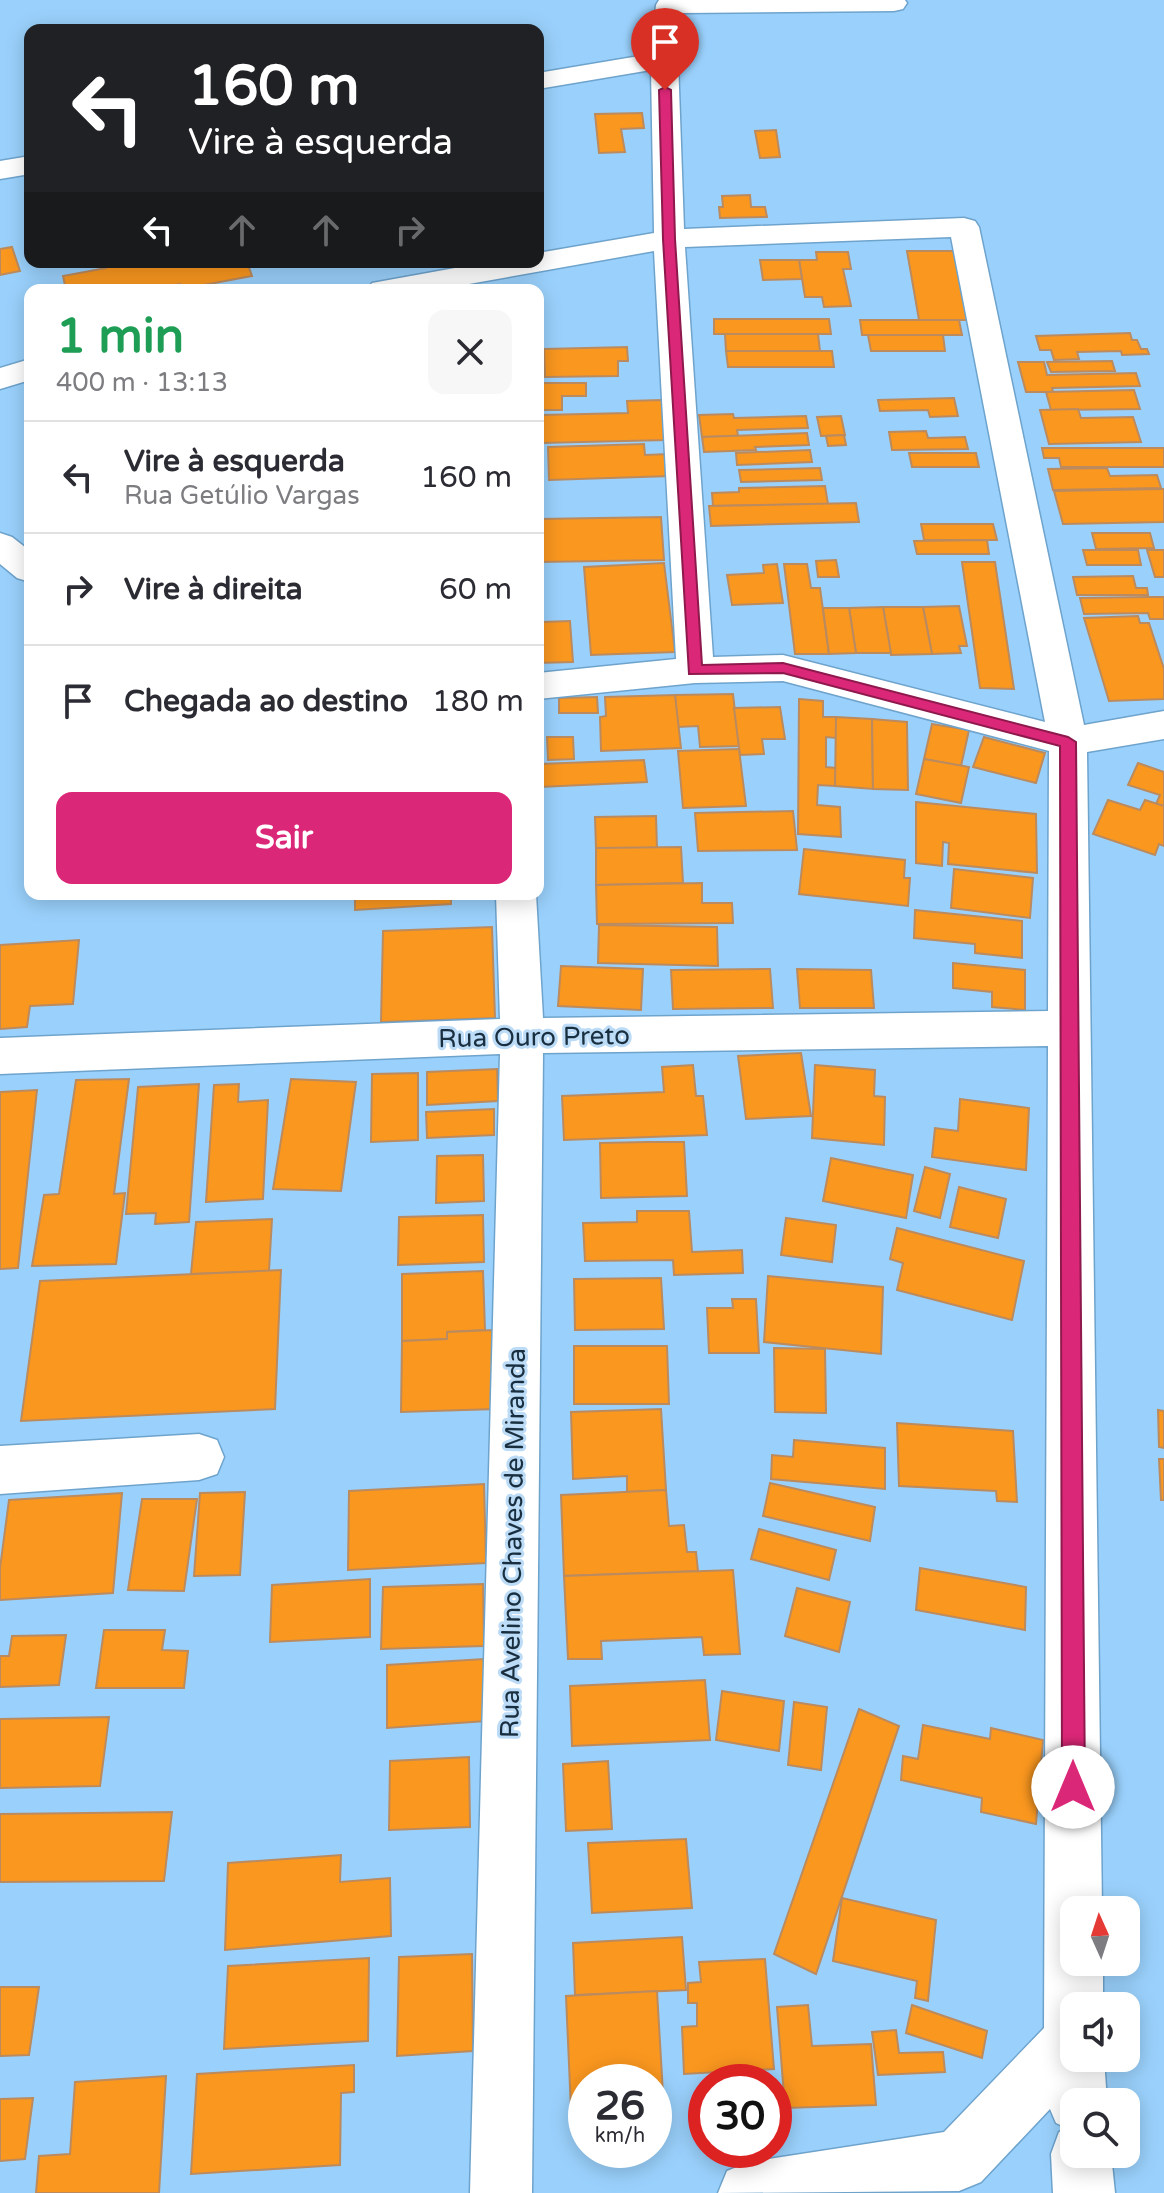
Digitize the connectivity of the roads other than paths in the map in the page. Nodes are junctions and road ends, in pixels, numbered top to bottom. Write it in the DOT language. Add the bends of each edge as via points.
graph roads {
  1 [pos="894,3"];
  2 [pos="664,60"];
  3 [pos="544,80"];
  4 [pos="24,166"];
  5 [pos="0,170"];
  6 [pos="669,239"];
  7 [pos="544,261"];
  8 [pos="506,268"];
  9 [pos="417,284"];
  10 [pos="24,371"];
  11 [pos="0,379"];
  12 [pos="0,545"];
  13 [pos="24,565"];
  14 [pos="695,670"];
  15 [pos="544,685"];
  16 [pos="1164,725"];
  17 [pos="1068,742"];
  18 [pos="516,900"];
  19 [pos="1067,1028"];
  20 [pos="522,1036"];
  21 [pos="0,1056"];
  22 [pos="199,1457"];
  23 [pos="0,1470"];
  24 [pos="1073,1992"];
  25 [pos="1060,2055"];
  26 [pos="1082,2168"];
  27 [pos="501,2193"];
  28 [pos="749,2193"];
  29 [pos="1084,2193"];
  1 -- 2 [label="street" via="669,5"];
  2 -- 3 [label="street"];
  2 -- 6 [label="street"];
  4 -- 5 [label="street"];
  6 -- 7 [label="street"];
  6 -- 14 [label="street"];
  6 -- 17 [label="street" via="964,227"];
  8 -- 9 [label="street"];
  10 -- 11 [label="street"];
  12 -- 13 [label="street"];
  14 -- 15 [label="street"];
  14 -- 17 [label="street" via="783,668"];
  16 -- 17 [label="street"];
  17 -- 19 [label="street"];
  18 -- 20 [label="street, Rua Avelino Chaves de Miranda"];
  19 -- 20 [label="street, Rua Ouro Preto"];
  19 -- 24 [label="street"];
  20 -- 21 [label="street, Rua Ouro Preto"];
  20 -- 27 [label="street, Rua Avelino Chaves de Miranda"];
  22 -- 23 [label="street"];
  25 -- 28 [label="street" via="959,2160"];
  26 -- 29 [label="street"];
}
